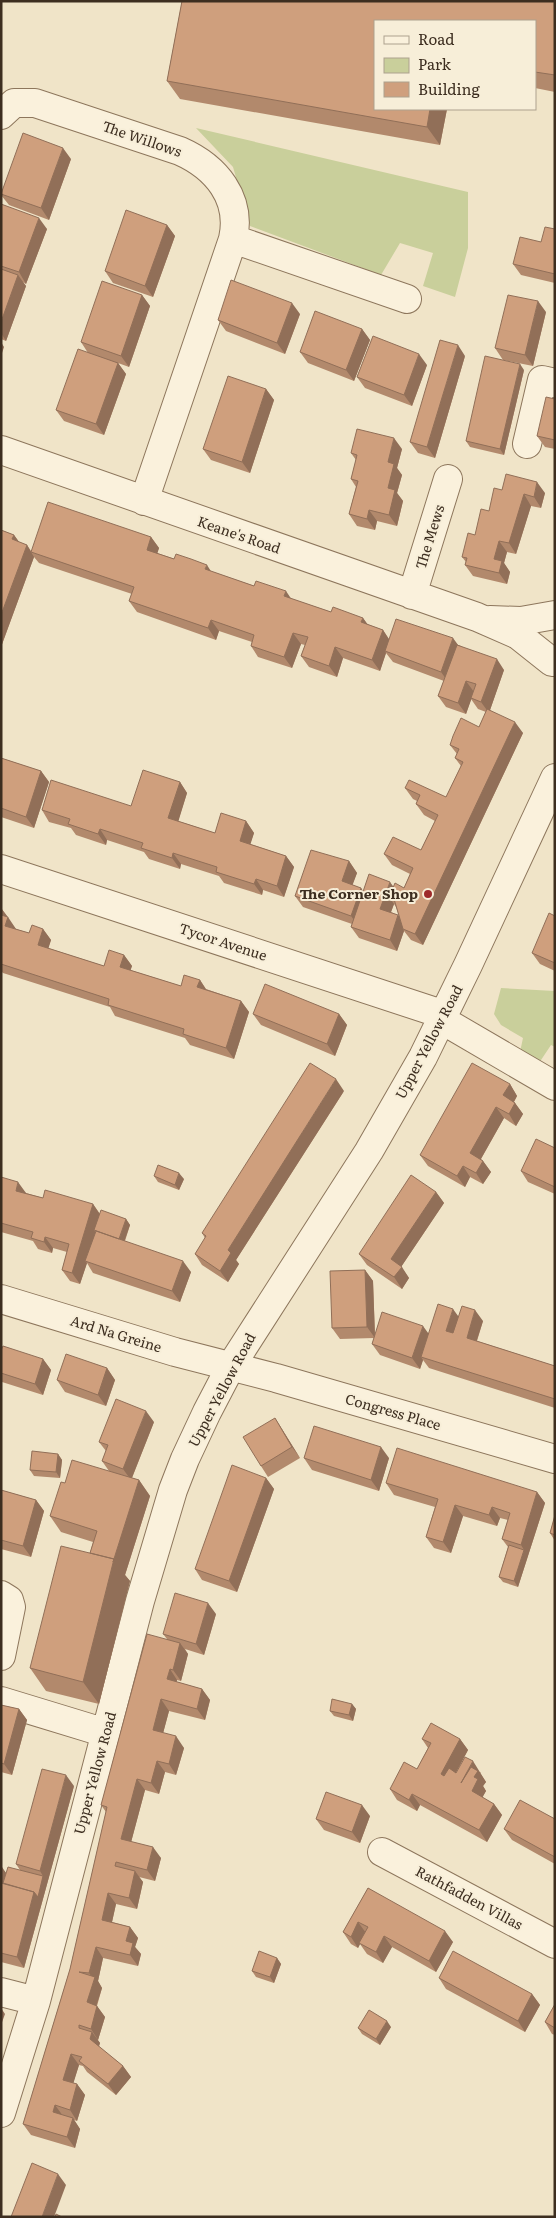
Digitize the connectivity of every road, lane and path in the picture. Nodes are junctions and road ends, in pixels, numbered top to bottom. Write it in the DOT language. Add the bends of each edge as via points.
graph roads {
  1 [pos="1,115"];
  2 [pos="233,239"];
  3 [pos="407,299"];
  4 [pos="555,383"];
  5 [pos="527,444"];
  6 [pos="1,450"];
  7 [pos="448,479"];
  8 [pos="144,501"];
  9 [pos="412,595"];
  10 [pos="555,615"];
  11 [pos="477,618"];
  12 [pos="555,623"];
  13 [pos="553,664"];
  14 [pos="555,778"];
  15 [pos="1,869"];
  16 [pos="443,1018"];
  17 [pos="555,1086"];
  18 [pos="1,1299"];
  19 [pos="232,1366"];
  20 [pos="555,1459"];
  21 [pos="1,1595"];
  22 [pos="1,1656"];
  23 [pos="1,1701"];
  24 [pos="106,1733"];
  25 [pos="382,1852"];
  26 [pos="555,1944"];
  27 [pos="1,1992"];
  28 [pos="36,2001"];
  29 [pos="1,2113"];
  1 -- 2 [label="street, The Willows" via="14,103 35,103 180,151 198,160 215,174 229,195 236,217"];
  2 -- 3 [label="street"];
  2 -- 8 [label="street, The Willows"];
  4 -- 5 [label="street" via="542,380"];
  6 -- 8 [label="street, Keane's Road"];
  7 -- 9 [label="street, The Mews"];
  8 -- 9 [label="street, Keane's Road"];
  9 -- 11 [label="street, Keane's Road"];
  10 -- 11 [label="street, Keane's Road" via="515,621"];
  11 -- 13 [label="street, Keane's Road" via="518,635"];
  12 -- 13 [label="street" via="547,644"];
  14 -- 16 [label="street, Upper Yellow Road"];
  15 -- 16 [label="street, Tycor Avenue"];
  16 -- 17 [label="street, Tycor Avenue"];
  16 -- 19 [label="street, Upper Yellow Road" via="369,1151"];
  18 -- 19 [label="street, Ard Na Greine"];
  19 -- 20 [label="street, Congress Place"];
  19 -- 24 [label="street, Upper Yellow Road" via="203,1420 173,1490"];
  21 -- 22 [label="street" via="9,1600 11,1608"];
  23 -- 24 [label="street"];
  24 -- 28 [label="street, Upper Yellow Road"];
  25 -- 26 [label="street, Rathfadden Villas"];
  27 -- 28 [label="street"];
  28 -- 29 [label="street, Upper Yellow Road"];
}
